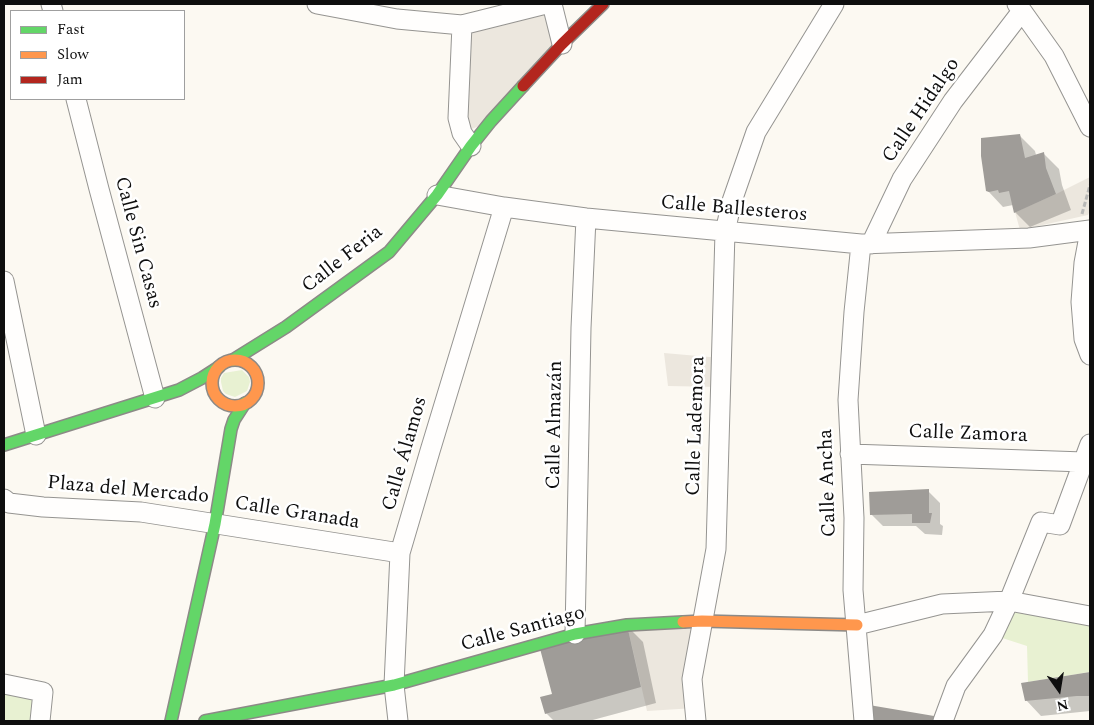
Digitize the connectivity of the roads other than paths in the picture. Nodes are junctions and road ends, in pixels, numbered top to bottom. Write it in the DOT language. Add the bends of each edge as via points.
graph roads {
  1 [pos="316,4"];
  2 [pos="546,4"];
  3 [pos="552,4"];
  4 [pos="603,4"];
  5 [pos="834,4"];
  6 [pos="1020,7"];
  7 [pos="397,11"];
  8 [pos="462,25"];
  9 [pos="562,44"];
  10 [pos="76,100"];
  11 [pos="1090,127"];
  12 [pos="471,146"];
  13 [pos="437,195"];
  14 [pos="504,207"];
  15 [pos="586,218"];
  16 [pos="1087,226"];
  17 [pos="725,232"];
  18 [pos="866,244"];
  19 [pos="4,286"];
  20 [pos="286,327"];
  21 [pos="1090,355"];
  22 [pos="233,360"];
  23 [pos="258,364"];
  24 [pos="218,367"];
  25 [pos="179,390"];
  26 [pos="215,393"];
  27 [pos="155,398"];
  28 [pos="225,403"];
  29 [pos="245,403"];
  30 [pos="231,429"];
  31 [pos="36,435"];
  32 [pos="1090,444"];
  33 [pos="4,445"];
  34 [pos="850,454"];
  35 [pos="1084,462"];
  36 [pos="4,499"];
  37 [pos="215,524"];
  38 [pos="400,553"];
  39 [pos="1009,601"];
  40 [pos="1090,616"];
  41 [pos="702,621"];
  42 [pos="857,625"];
  43 [pos="575,634"];
  44 [pos="4,684"];
  45 [pos="394,684"];
  46 [pos="40,721"];
  47 [pos="171,721"];
  48 [pos="205,721"];
  49 [pos="398,721"];
  50 [pos="696,721"];
  51 [pos="864,721"];
  52 [pos="943,721"];
  1 -- 7 [label="street"];
  2 -- 8 [label="street"];
  3 -- 9 [label="street"];
  4 -- 9 [label="street, Calle Feria"];
  5 -- 17 [label="street, Calle Lademora" via="756,132"];
  6 -- 11 [label="street" via="1054,56"];
  6 -- 18 [label="street, Calle Hidalgo" via="948,108 902,179"];
  7 -- 8 [label="street"];
  8 -- 12 [label="street" via="458,118 462,133"];
  9 -- 12 [label="street, Calle Feria"];
  10 -- 27 [label="street, Calle Sin Casas"];
  12 -- 13 [label="street, Calle Feria"];
  13 -- 14 [label="street, Calle Ballesteros"];
  13 -- 20 [label="street, Calle Feria" via="388,252"];
  14 -- 15 [label="street, Calle Ballesteros"];
  14 -- 38 [label="street, Calle Álamos"];
  15 -- 17 [label="street, Calle Ballesteros"];
  15 -- 43 [label="street, Calle Almazán"];
  16 -- 18 [label="street, Calle Ballesteros" via="1029,238"];
  16 -- 21 [label="street" via="1081,302 1084,339"];
  17 -- 18 [label="street, Calle Ballesteros"];
  17 -- 41 [label="street, Calle Lademora" via="716,549"];
  18 -- 34 [label="street, Calle Ancha" via="854,312 848,400"];
  19 -- 31 [label="street"];
  20 -- 22 [label="street, Calle Feria"];
  20 -- 23 [label="street, Calle Feria" via="266,348"];
  22 -- 23 [label="street" via="252,367"];
  22 -- 24 [label="street"];
  23 -- 29 [label="street" via="258,386"];
  24 -- 25 [label="street"];
  24 -- 26 [label="street" via="213,380"];
  25 -- 26 [label="street" via="204,388"];
  25 -- 27 [label="street"];
  26 -- 28 [label="street"];
  27 -- 31 [label="street"];
  28 -- 29 [label="street"];
  28 -- 30 [label="street, Plaza del Mercado"];
  29 -- 30 [label="street, Plaza del Mercado"];
  30 -- 37 [label="street, Plaza del Mercado"];
  31 -- 33 [label="street"];
  32 -- 35 [label="street"];
  34 -- 35 [label="street, Calle Zamora"];
  34 -- 42 [label="street, Calle Ancha" via="854,518 853,590"];
  35 -- 39 [label="street" via="1060,525 1041,522"];
  36 -- 37 [label="street, Plaza del Mercado" via="9,503 141,512"];
  37 -- 38 [label="street, Calle Granada"];
  37 -- 47 [label="street"];
  38 -- 45 [label="street, Calle Álamos"];
  39 -- 40 [label="street"];
  39 -- 42 [label="street" via="942,604"];
  39 -- 52 [label="street" via="993,635 956,686"];
  41 -- 42 [label="street, Calle Santiago"];
  41 -- 43 [label="street, Calle Santiago" via="628,625"];
  41 -- 50 [label="street, Calle Lademora" via="692,680"];
  42 -- 51 [label="street, Calle Ancha"];
  43 -- 45 [label="street, Calle Santiago"];
  44 -- 46 [label="street" via="43,692"];
  45 -- 48 [label="street, Calle Santiago"];
  45 -- 49 [label="street, Calle Álamos"];
}
